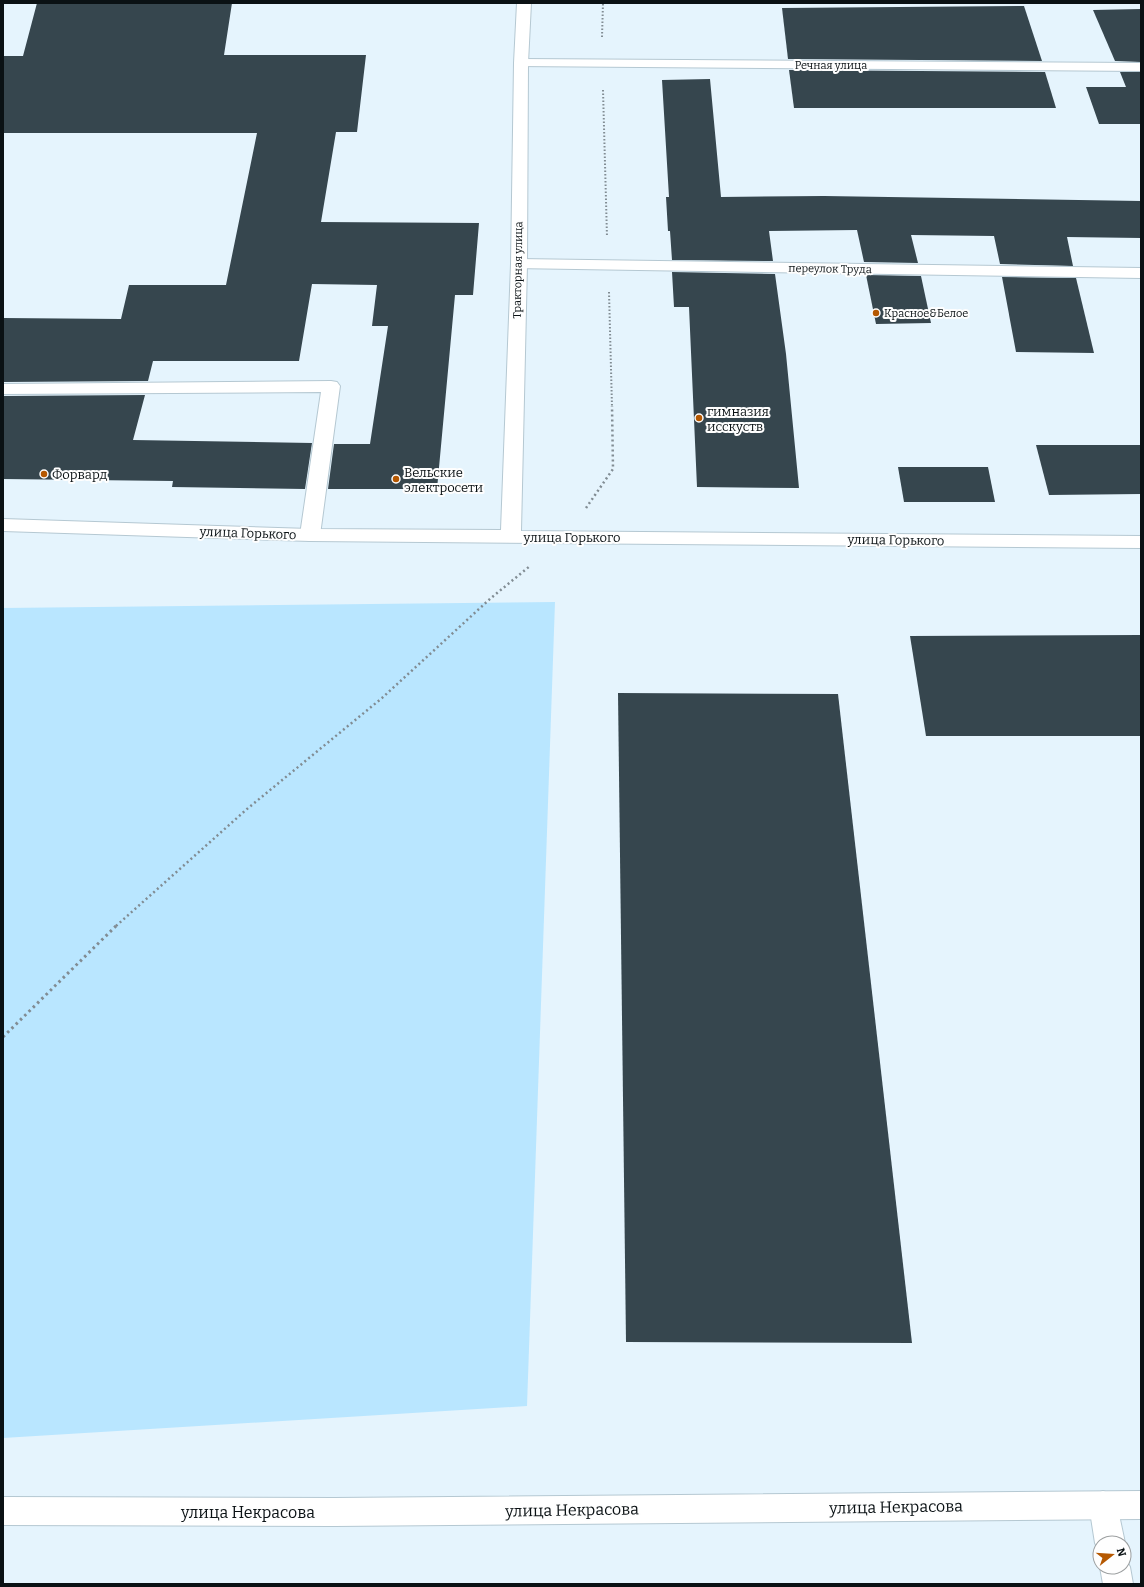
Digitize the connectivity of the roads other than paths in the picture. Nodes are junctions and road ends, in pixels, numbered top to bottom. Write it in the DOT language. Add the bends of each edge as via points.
graph roads {
  1 [pos="524,3"];
  2 [pos="521,64"];
  3 [pos="1141,67"];
  4 [pos="519,264"];
  5 [pos="1141,273"];
  6 [pos="3,389"];
  7 [pos="3,525"];
  8 [pos="310,535"];
  9 [pos="511,537"];
  10 [pos="1141,542"];
  11 [pos="1103,1505"];
  12 [pos="1141,1505"];
  13 [pos="3,1511"];
  14 [pos="1109,1535"];
  1 -- 2 [label="street, Тракторная улица"];
  2 -- 3 [label="street, Речная улица"];
  2 -- 4 [label="street, Тракторная улица"];
  4 -- 5 [label="street, переулок Труда"];
  4 -- 9 [label="street, Тракторная улица"];
  6 -- 8 [label="street" via="331,386"];
  7 -- 8 [label="street, улица Горького"];
  8 -- 9 [label="street, улица Горького"];
  9 -- 10 [label="street, улица Горького"];
  11 -- 12 [label="street, улица Некрасова"];
  11 -- 13 [label="street, улица Некрасова" via="334,1512"];
  11 -- 14 [label="street"];
}
